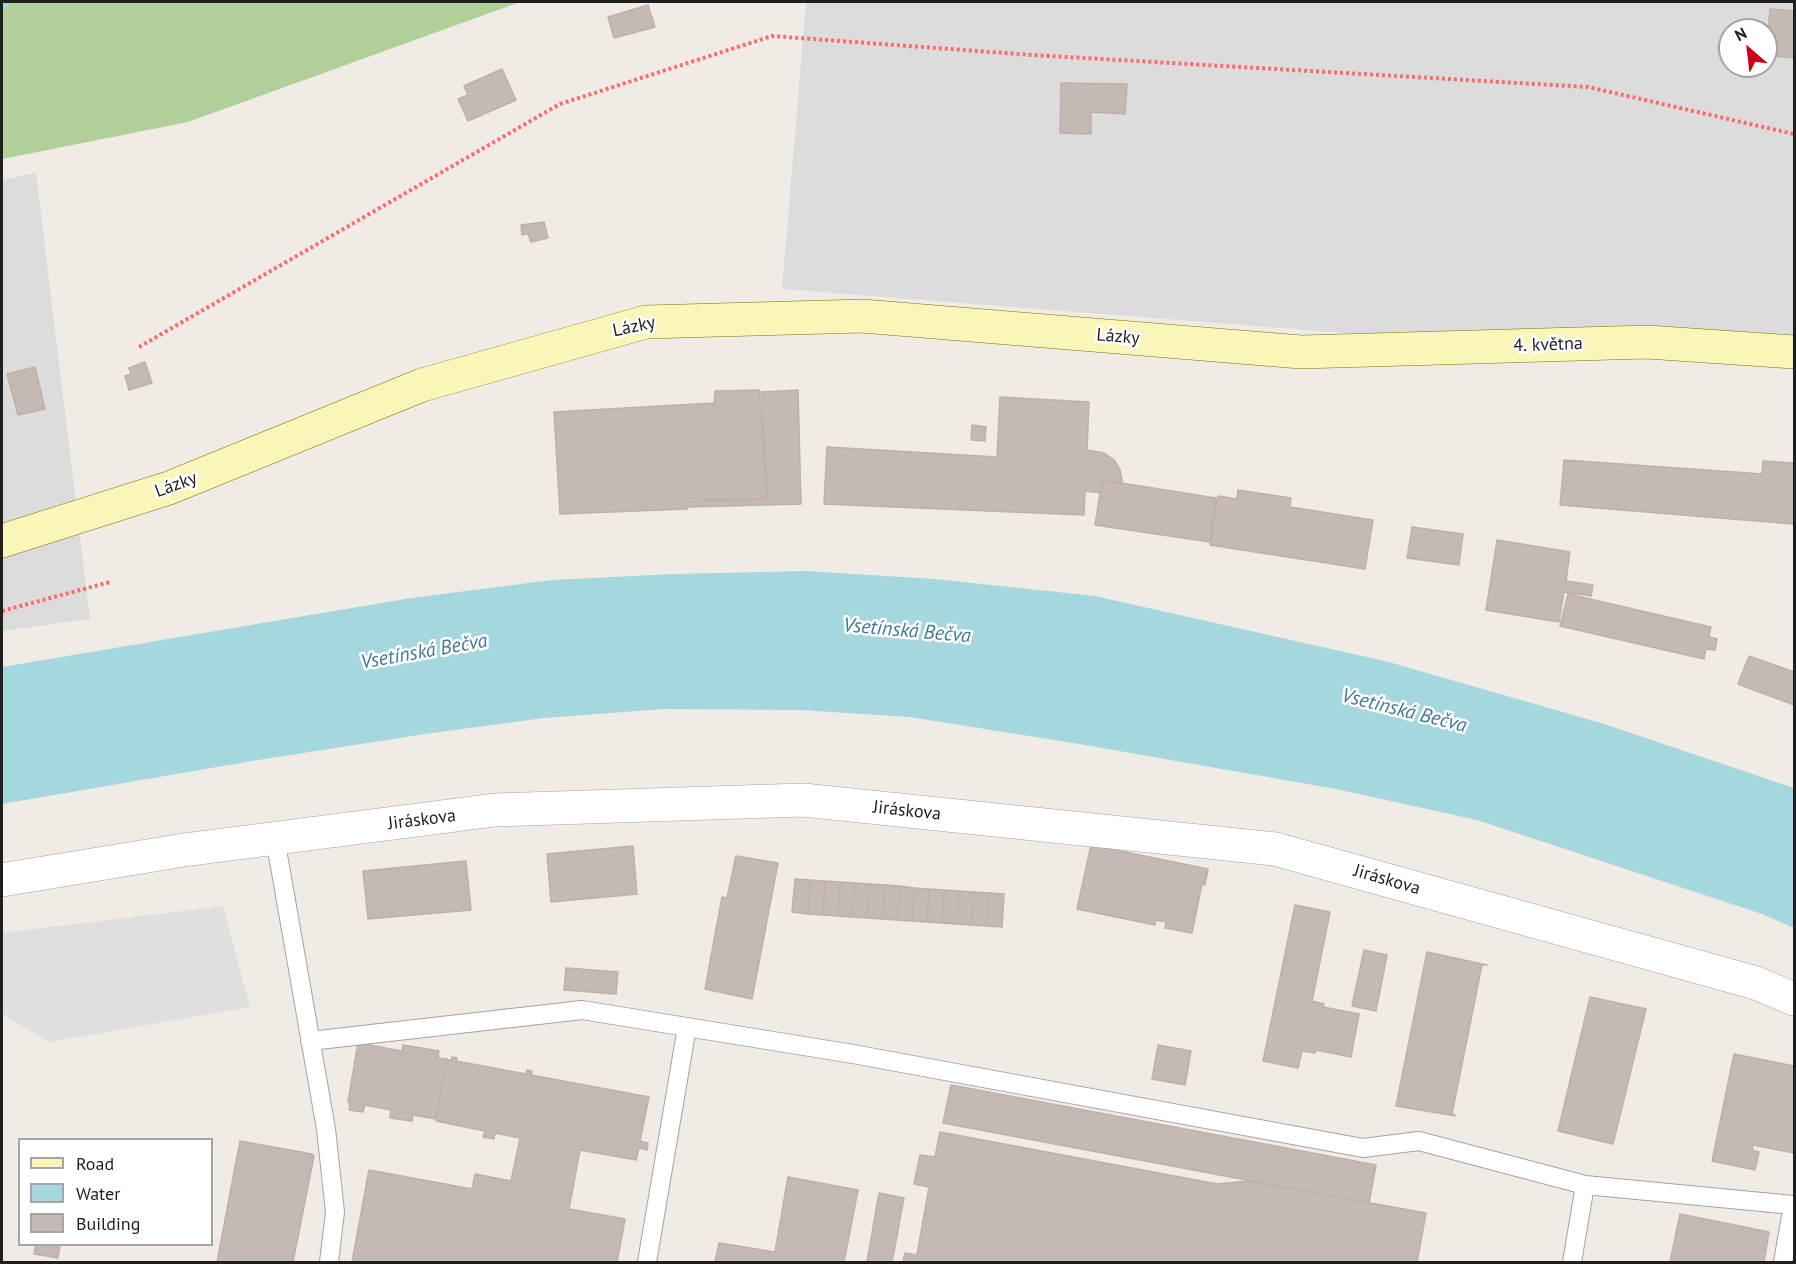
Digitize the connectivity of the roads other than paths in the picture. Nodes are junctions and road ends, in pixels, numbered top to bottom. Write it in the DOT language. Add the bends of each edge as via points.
graph roads {
  1 [pos="1301,352"];
  2 [pos="1794,352"];
  3 [pos="2,541"];
  4 [pos="275,838"];
  5 [pos="2,880"];
  6 [pos="1794,999"];
  7 [pos="687,1027"];
  8 [pos="310,1041"];
  9 [pos="1585,1185"];
  10 [pos="1794,1205"];
  11 [pos="329,1263"];
  12 [pos="647,1263"];
  13 [pos="1572,1263"];
  14 [pos="1783,1263"];
  1 -- 2 [label="street, 4. května" via="1647,342"];
  1 -- 3 [label="street, Lázky" via="862,316 646,322 422,385 170,488"];
  4 -- 5 [label="street, Jiráskova"];
  4 -- 6 [label="street, Jiráskova" via="495,810 803,800 1275,849 1756,983"];
  4 -- 8 [label="lane"];
  7 -- 8 [label="lane" via="582,1010"];
  7 -- 9 [label="lane" via="1363,1148 1419,1141"];
  7 -- 12 [label="lane"];
  8 -- 11 [label="lane" via="326,1129 335,1212"];
  9 -- 10 [label="lane"];
  9 -- 13 [label="lane"];
  10 -- 14 [label="lane"];
}
